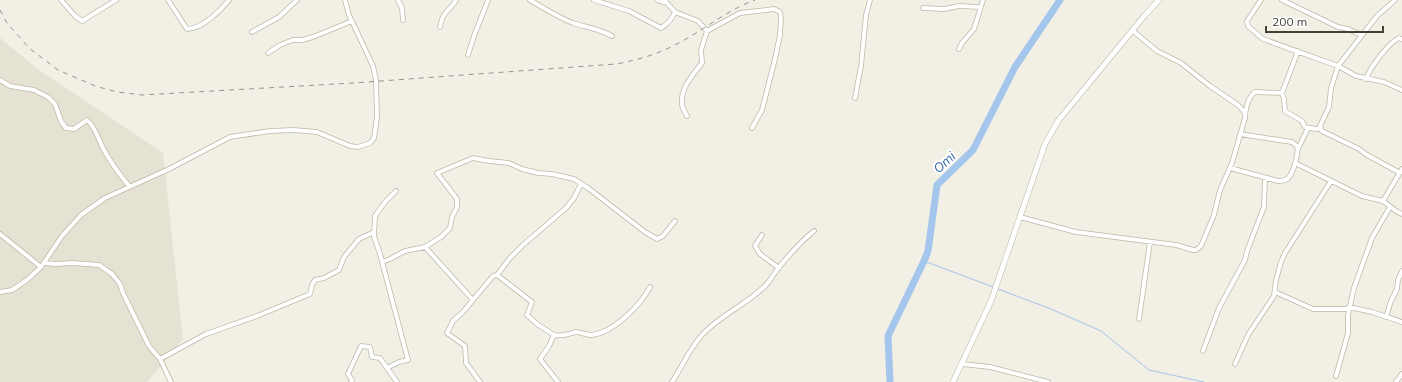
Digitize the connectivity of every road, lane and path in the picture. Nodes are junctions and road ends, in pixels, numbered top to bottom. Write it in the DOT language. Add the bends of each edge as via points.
graph roads {
  1 [pos="61,0"];
  2 [pos="116,0"];
  3 [pos="168,0"];
  4 [pos="229,0"];
  5 [pos="297,0"];
  6 [pos="345,0"];
  7 [pos="398,0"];
  8 [pos="456,0"];
  9 [pos="488,0"];
  10 [pos="530,0"];
  11 [pos="594,0"];
  12 [pos="657,0"];
  13 [pos="870,0"];
  14 [pos="982,0"];
  15 [pos="1159,0"];
  16 [pos="1261,0"];
  17 [pos="1282,0"];
  18 [pos="1395,0"];
  19 [pos="666,1"];
  20 [pos="980,7"];
  21 [pos="924,8"];
  22 [pos="676,12"];
  23 [pos="403,20"];
  24 [pos="352,21"];
  25 [pos="440,27"];
  26 [pos="1132,30"];
  27 [pos="707,31"];
  28 [pos="252,32"];
  29 [pos="1361,35"];
  30 [pos="612,36"];
  31 [pos="1402,39"];
  32 [pos="959,49"];
  33 [pos="1298,51"];
  34 [pos="268,52"];
  35 [pos="468,54"];
  36 [pos="1338,66"];
  37 [pos="1366,79"];
  38 [pos="0,80"];
  39 [pos="1402,90"];
  40 [pos="1282,93"];
  41 [pos="855,98"];
  42 [pos="1245,112"];
  43 [pos="687,116"];
  44 [pos="752,128"];
  45 [pos="1308,128"];
  46 [pos="1321,128"];
  47 [pos="1240,134"];
  48 [pos="1298,150"];
  49 [pos="1295,163"];
  50 [pos="1230,168"];
  51 [pos="1401,171"];
  52 [pos="1265,178"];
  53 [pos="1331,182"];
  54 [pos="581,184"];
  55 [pos="130,186"];
  56 [pos="396,191"];
  57 [pos="1383,201"];
  58 [pos="1390,207"];
  59 [pos="1402,214"];
  60 [pos="1020,217"];
  61 [pos="676,220"];
  62 [pos="814,231"];
  63 [pos="374,232"];
  64 [pos="0,234"];
  65 [pos="762,235"];
  66 [pos="1150,242"];
  67 [pos="425,247"];
  68 [pos="48,258"];
  69 [pos="382,262"];
  70 [pos="51,264"];
  71 [pos="43,265"];
  72 [pos="779,268"];
  73 [pos="1402,271"];
  74 [pos="497,275"];
  75 [pos="650,287"];
  76 [pos="0,292"];
  77 [pos="1275,292"];
  78 [pos="473,300"];
  79 [pos="1349,308"];
  80 [pos="1386,317"];
  81 [pos="1139,319"];
  82 [pos="1402,322"];
  83 [pos="554,335"];
  84 [pos="1203,351"];
  85 [pos="160,359"];
  86 [pos="962,364"];
  87 [pos="1235,364"];
  88 [pos="387,368"];
  89 [pos="1402,374"];
  90 [pos="1336,376"];
  91 [pos="171,382"];
  92 [pos="351,382"];
  93 [pos="397,382"];
  94 [pos="480,382"];
  95 [pos="558,382"];
  96 [pos="672,382"];
  97 [pos="953,382"];
  98 [pos="1048,382"];
  99 [pos="1396,382"];
  1 -- 2 [label="street" via="82,21"];
  3 -- 4 [label="street" via="187,29 209,20"];
  5 -- 28 [label="street" via="279,18"];
  6 -- 24 [label="street"];
  7 -- 23 [label="street"];
  8 -- 25 [label="street" via="442,17"];
  9 -- 35 [label="street"];
  10 -- 30 [label="street" via="572,23"];
  11 -- 22 [label="street" via="629,11 660,28 669,22"];
  12 -- 19 [label="street"];
  13 -- 41 [label="street"];
  14 -- 20 [label="street"];
  15 -- 26 [label="street"];
  16 -- 33 [label="street" via="1247,21 1248,26 1263,39"];
  17 -- 29 [label="street" via="1338,27"];
  18 -- 29 [label="street" via="1376,16"];
  19 -- 22 [label="street"];
  20 -- 21 [label="street" via="959,6 944,10"];
  20 -- 32 [label="street" via="974,29"];
  22 -- 27 [label="street" via="698,21"];
  24 -- 34 [label="street" via="314,37 293,40"];
  24 -- 55 [label="street" via="373,66 376,80 377,117 374,138 370,143 358,147 350,146 317,132 294,130 236,136"];
  26 -- 42 [label="street" via="1157,51 1182,63"];
  26 -- 60 [label="street" via="1052,131 1045,144"];
  27 -- 43 [label="street" via="701,50 702,63 686,84 683,93 682,104"];
  27 -- 44 [label="street" via="747,11 774,9 780,12 780,35 775,59 762,110"];
  29 -- 36 [label="street"];
  31 -- 37 [label="street" via="1394,41 1386,49"];
  33 -- 36 [label="street"];
  33 -- 40 [label="street"];
  36 -- 37 [label="street"];
  36 -- 46 [label="street" via="1331,88 1329,107"];
  37 -- 39 [label="street" via="1384,82"];
  38 -- 55 [label="street" via="10,86 34,90 48,97 55,104 66,128 74,129 87,120 91,123 103,148"];
  40 -- 42 [label="street" via="1253,93"];
  40 -- 45 [label="street" via="1285,111 1302,121"];
  42 -- 47 [label="street"];
  45 -- 46 [label="street"];
  45 -- 48 [label="street"];
  46 -- 51 [label="street" via="1322,131"];
  47 -- 48 [label="street" via="1292,142"];
  47 -- 50 [label="street"];
  48 -- 49 [label="street"];
  49 -- 52 [label="street" via="1289,178 1285,181"];
  49 -- 53 [label="street"];
  50 -- 52 [label="street"];
  50 -- 66 [label="street" via="1221,186 1214,215 1201,246 1192,250"];
  51 -- 57 [label="street"];
  52 -- 84 [label="street" via="1264,207 1245,260 1218,308"];
  53 -- 57 [label="street" via="1362,196"];
  53 -- 77 [label="street" via="1289,245 1281,262"];
  54 -- 61 [label="street" via="657,239 663,236"];
  54 -- 67 [label="street" via="574,179 538,174 509,163 473,158 437,173 457,199 457,207 450,228"];
  54 -- 74 [label="street" via="566,208 523,245"];
  55 -- 68 [label="street" via="105,198 81,215 62,236"];
  56 -- 63 [label="street" via="375,216"];
  57 -- 58 [label="street"];
  58 -- 59 [label="street"];
  58 -- 79 [label="street" via="1372,238"];
  60 -- 66 [label="street" via="1076,232"];
  60 -- 86 [label="street" via="991,301"];
  62 -- 72 [label="street" via="798,245"];
  63 -- 69 [label="street"];
  63 -- 85 [label="street" via="359,239 344,257 339,270 315,280 310,294 206,334"];
  64 -- 71 [label="street"];
  65 -- 72 [label="street" via="755,246 760,254"];
  66 -- 81 [label="street"];
  67 -- 69 [label="street" via="405,251"];
  67 -- 78 [label="street"];
  68 -- 70 [label="street"];
  68 -- 71 [label="street"];
  69 -- 88 [label="street" via="408,360"];
  70 -- 71 [label="street"];
  70 -- 85 [label="street" via="98,265 112,274 120,284 149,346"];
  71 -- 76 [label="street" via="12,290"];
  72 -- 96 [label="street" via="762,290 702,335"];
  73 -- 80 [label="street"];
  74 -- 78 [label="street" via="493,276"];
  74 -- 83 [label="street" via="532,302 527,315"];
  75 -- 83 [label="street" via="626,316 604,331 590,335 578,332"];
  77 -- 79 [label="street" via="1313,309"];
  77 -- 87 [label="street" via="1248,335"];
  78 -- 94 [label="street" via="453,321 447,333 465,346 466,363"];
  79 -- 80 [label="street"];
  79 -- 90 [label="street" via="1348,333"];
  80 -- 82 [label="street"];
  83 -- 95 [label="street" via="540,359"];
  85 -- 91 [label="street"];
  86 -- 97 [label="street"];
  86 -- 98 [label="street" via="990,367"];
  88 -- 92 [label="street" via="380,358 372,357 370,347 361,346 348,374"];
  88 -- 93 [label="street"];
  89 -- 99 [label="street"];
}
